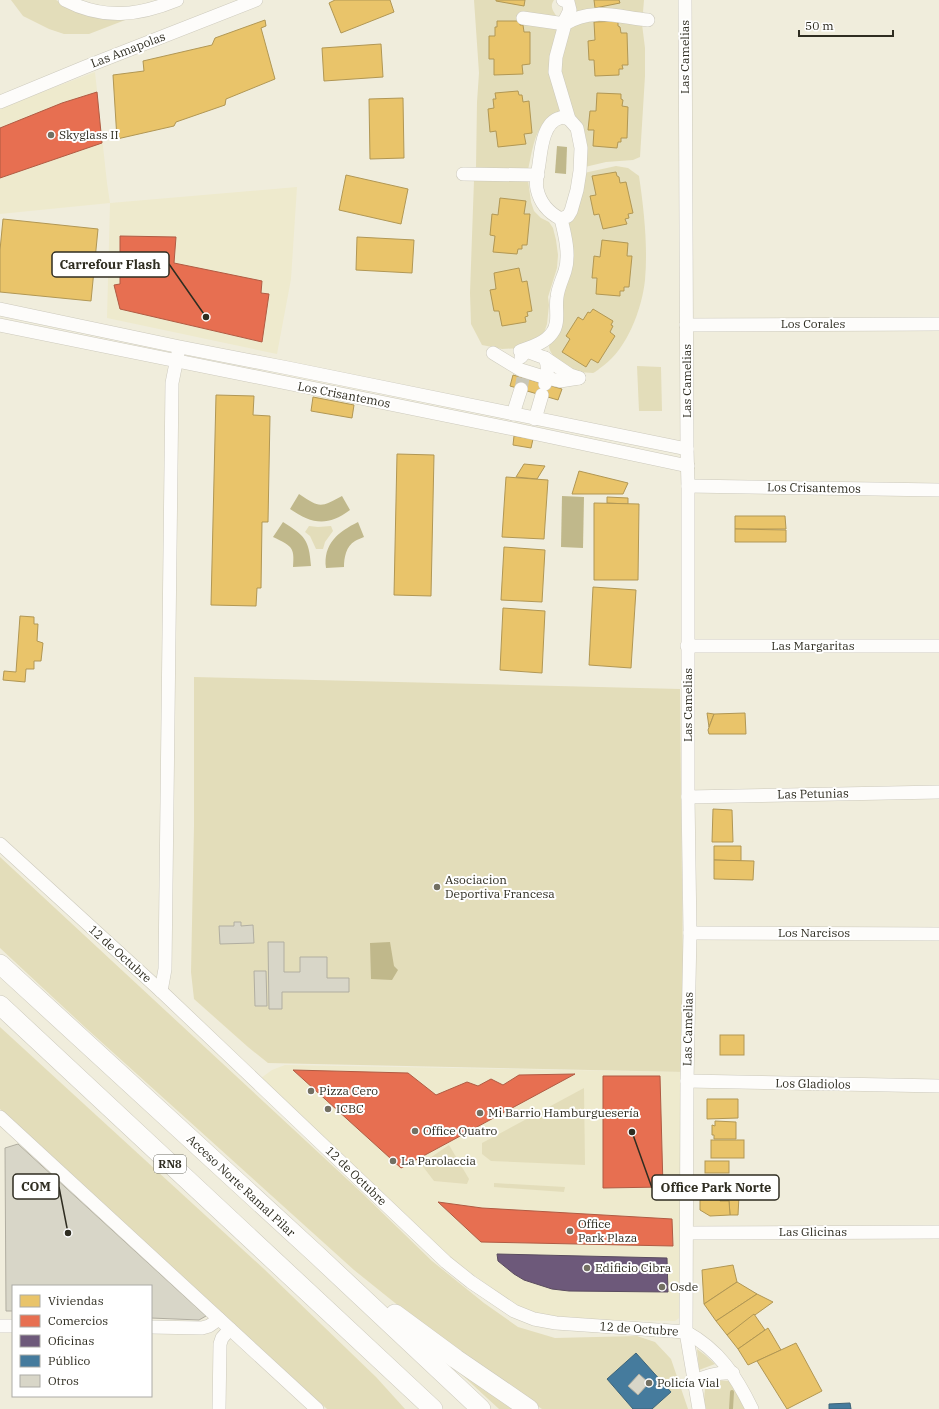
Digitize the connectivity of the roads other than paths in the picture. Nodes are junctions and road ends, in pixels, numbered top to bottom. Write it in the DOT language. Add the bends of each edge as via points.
graph roads {
  1 [pos="65,0"];
  2 [pos="177,0"];
  3 [pos="256,0"];
  4 [pos="562,0"];
  5 [pos="685,0"];
  6 [pos="523,18"];
  7 [pos="648,20"];
  8 [pos="565,22"];
  9 [pos="0,102"];
  10 [pos="569,119"];
  11 [pos="463,174"];
  12 [pos="538,175"];
  13 [pos="561,219"];
  14 [pos="0,309"];
  15 [pos="939,324"];
  16 [pos="0,325"];
  17 [pos="686,325"];
  18 [pos="180,347"];
  19 [pos="523,351"];
  20 [pos="545,358"];
  21 [pos="176,361"];
  22 [pos="522,379"];
  23 [pos="545,386"];
  24 [pos="439,399"];
  25 [pos="436,413"];
  26 [pos="524,416"];
  27 [pos="523,431"];
  28 [pos="687,449"];
  29 [pos="688,466"];
  30 [pos="688,486"];
  31 [pos="939,490"];
  32 [pos="687,646"];
  33 [pos="939,646"];
  34 [pos="939,792"];
  35 [pos="688,797"];
  36 [pos="0,844"];
  37 [pos="690,933"];
  38 [pos="939,934"];
  39 [pos="0,964"];
  40 [pos="161,991"];
  41 [pos="0,1005"];
  42 [pos="687,1081"];
  43 [pos="939,1086"];
  44 [pos="1,1120"];
  45 [pos="939,1232"];
  46 [pos="687,1233"];
  47 [pos="317,1255"];
  48 [pos="219,1319"];
  49 [pos="341,1322"];
  50 [pos="0,1326"];
  51 [pos="12,1326"];
  52 [pos="152,1327"];
  53 [pos="230,1329"];
  54 [pos="686,1332"];
  55 [pos="733,1373"];
  56 [pos="694,1381"];
  57 [pos="219,1409"];
  58 [pos="317,1409"];
  59 [pos="414,1409"];
  60 [pos="433,1409"];
  61 [pos="481,1409"];
  62 [pos="529,1409"];
  63 [pos="699,1409"];
  64 [pos="752,1409"];
  1 -- 2 [label="street" via="89,10 118,14 146,11"];
  3 -- 9 [label="street, Las Amapolas"];
  4 -- 8 [label="street" via="557,3 557,9"];
  5 -- 17 [label="street, Las Camelias"];
  6 -- 8 [label="street"];
  7 -- 8 [label="street" via="588,14"];
  8 -- 10 [label="street" via="555,72"];
  10 -- 12 [label="street" via="560,118 551,124 541,150"];
  10 -- 13 [label="street" via="578,128 580,171 571,211 568,216"];
  11 -- 12 [label="street"];
  12 -- 13 [label="street" via="537,188 545,208"];
  13 -- 19 [label="street" via="566,237 567,256 556,299 553,332 548,338"];
  14 -- 18 [label="street, Los Crisantemos"];
  15 -- 17 [label="street, Los Corales"];
  16 -- 21 [label="street, Los Crisantemos"];
  17 -- 28 [label="street, Las Camelias"];
  18 -- 21 [label="street"];
  18 -- 24 [label="street, Los Crisantemos"];
  19 -- 20 [label="street"];
  19 -- 22 [label="street" via="520,359"];
  19 -- 22 [label="street" via="494,353"];
  20 -- 23 [label="street" via="548,365"];
  20 -- 23 [label="street" via="579,378"];
  21 -- 25 [label="street, Los Crisantemos"];
  21 -- 40 [label="street" via="172,383 165,969"];
  22 -- 23 [label="street"];
  22 -- 26 [label="street"];
  23 -- 26 [label="street"];
  24 -- 25 [label="street"];
  24 -- 26 [label="street, Los Crisantemos"];
  25 -- 27 [label="street, Los Crisantemos"];
  26 -- 27 [label="street"];
  26 -- 28 [label="street, Los Crisantemos"];
  27 -- 29 [label="street, Los Crisantemos"];
  28 -- 29 [label="street, Las Camelias"];
  29 -- 30 [label="street, Las Camelias"];
  30 -- 31 [label="street, Los Crisantemos"];
  30 -- 32 [label="street, Las Camelias"];
  32 -- 33 [label="street, Las Margaritas"];
  32 -- 35 [label="street, Las Camelias"];
  34 -- 35 [label="street, Las Petunias"];
  35 -- 37 [label="street, Las Camelias"];
  36 -- 40 [label="street, 12 de Octubre"];
  37 -- 38 [label="street, Los Narcisos"];
  37 -- 42 [label="street, Las Camelias"];
  39 -- 47 [label="highway, Acceso Norte Ramal Pilar / RN8"];
  40 -- 54 [label="street, 12 de Octubre" via="446,1262 514,1311 534,1319 556,1323"];
  41 -- 49 [label="highway, RN8"];
  42 -- 43 [label="street, Los Gladiolos"];
  42 -- 46 [label="street, Las Camelias"];
  44 -- 48 [label="street"];
  45 -- 46 [label="street, Las Glicinas"];
  46 -- 54 [label="street, Las Camelias"];
  47 -- 61 [label="highway, Acceso Norte Ramal Pilar / RN8"];
  47 -- 62 [label="highway" via="504,1394"];
  48 -- 52 [label="street" via="202,1328"];
  48 -- 53 [label="street"];
  49 -- 59 [label="highway"];
  49 -- 60 [label="highway, RN8"];
  50 -- 51 [label="street"];
  53 -- 57 [label="street" via="220,1344"];
  53 -- 58 [label="street"];
  54 -- 55 [label="street, 12 de Octubre" via="698,1339"];
  54 -- 56 [label="street, Las Camelias"];
  55 -- 56 [label="street" via="723,1372"];
  55 -- 64 [label="street, 12 de Octubre"];
  56 -- 63 [label="street, Las Camelias"];
}
